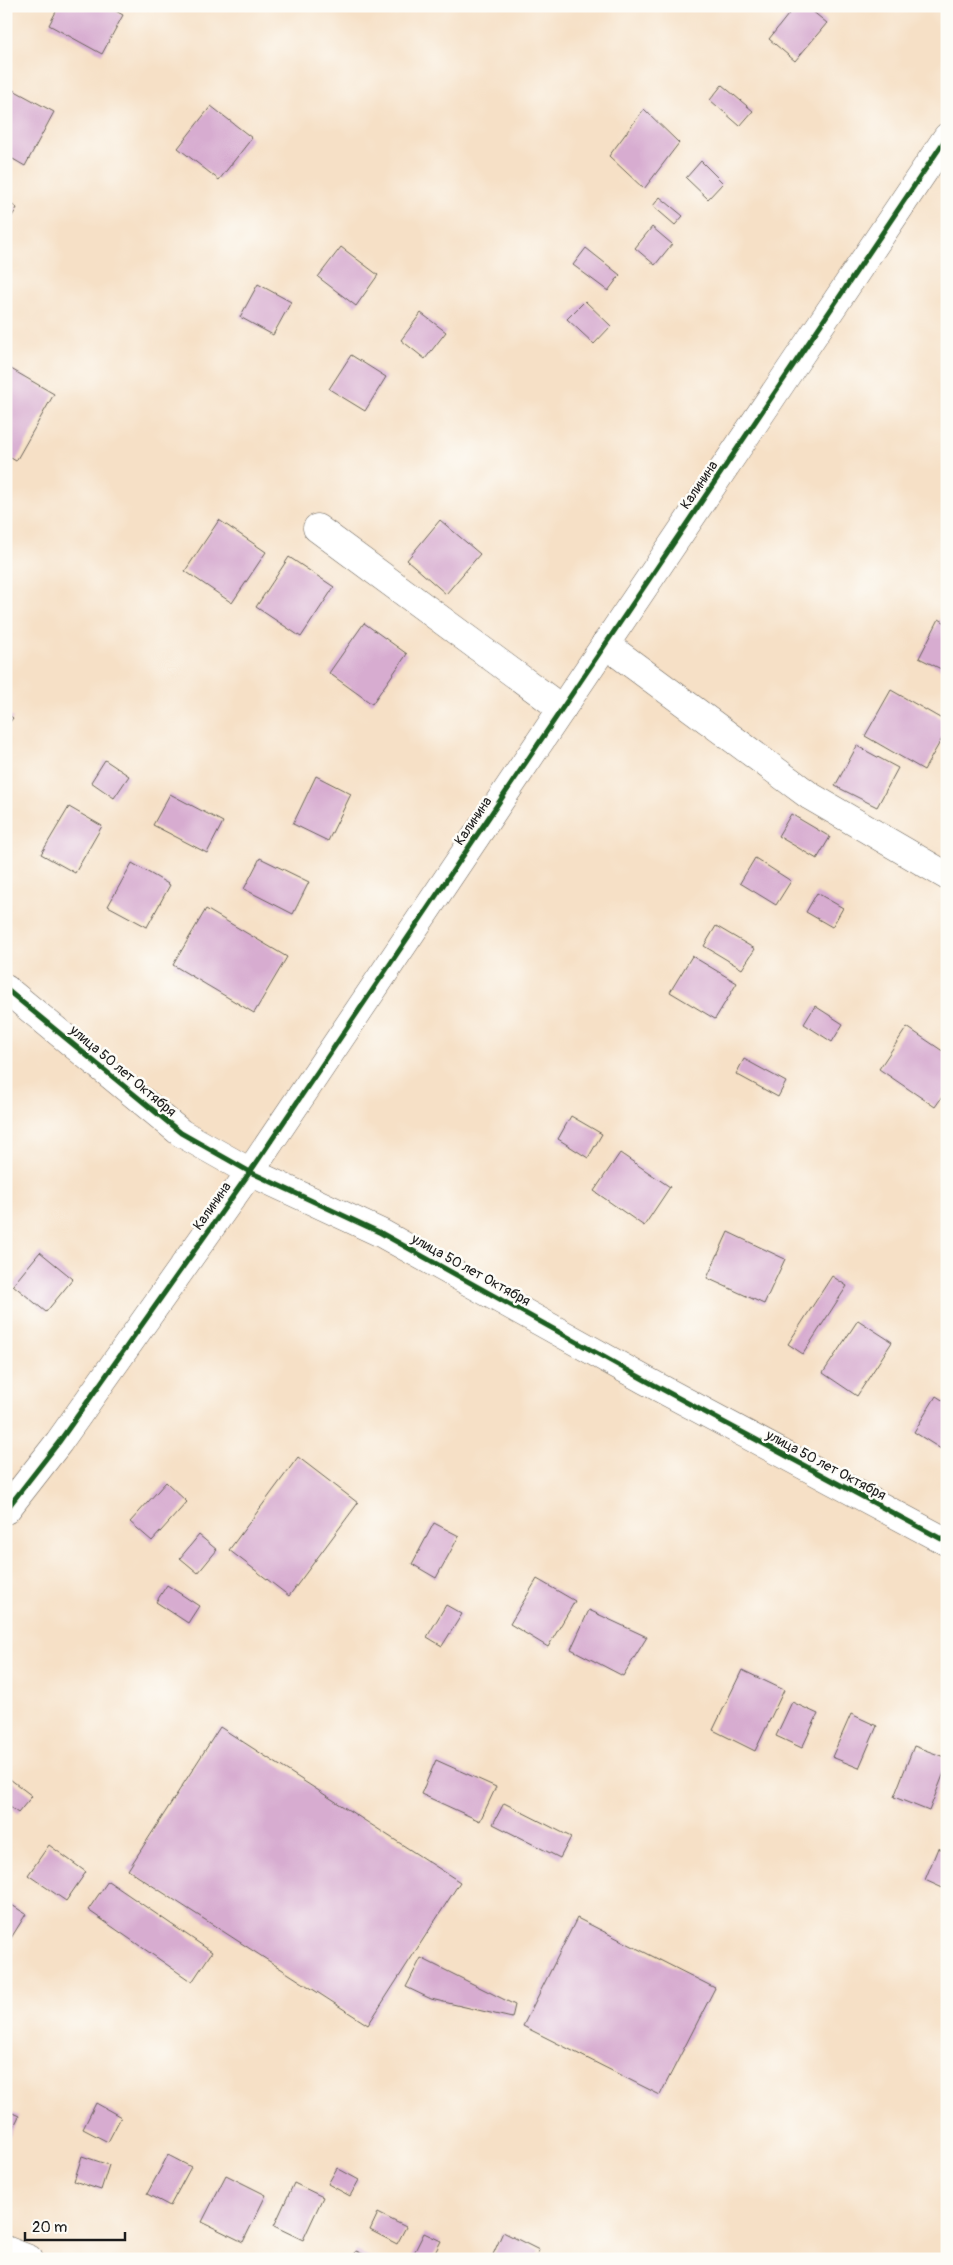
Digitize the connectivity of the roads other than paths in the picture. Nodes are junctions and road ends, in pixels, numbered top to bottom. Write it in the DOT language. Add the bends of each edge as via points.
graph roads {
  1 [pos="947,137"];
  2 [pos="317,528"];
  3 [pos="605,644"];
  4 [pos="562,709"];
  5 [pos="947,876"];
  6 [pos="6,989"];
  7 [pos="250,1172"];
  8 [pos="6,1510"];
  9 [pos="947,1542"];
  10 [pos="6,2250"];
  11 [pos="29,2259"];
  1 -- 3 [label="street, Калинина"];
  2 -- 4 [label="street"];
  3 -- 4 [label="street, Калинина"];
  3 -- 5 [label="street" via="810,796"];
  4 -- 7 [label="street, Калинина"];
  6 -- 7 [label="street, улица 50 лет Октября" via="181,1133"];
  7 -- 8 [label="street, Калинина" via="59,1442"];
  7 -- 9 [label="street, улица 50 лет Октября" via="381,1233"];
  10 -- 11 [label="street"];
}
